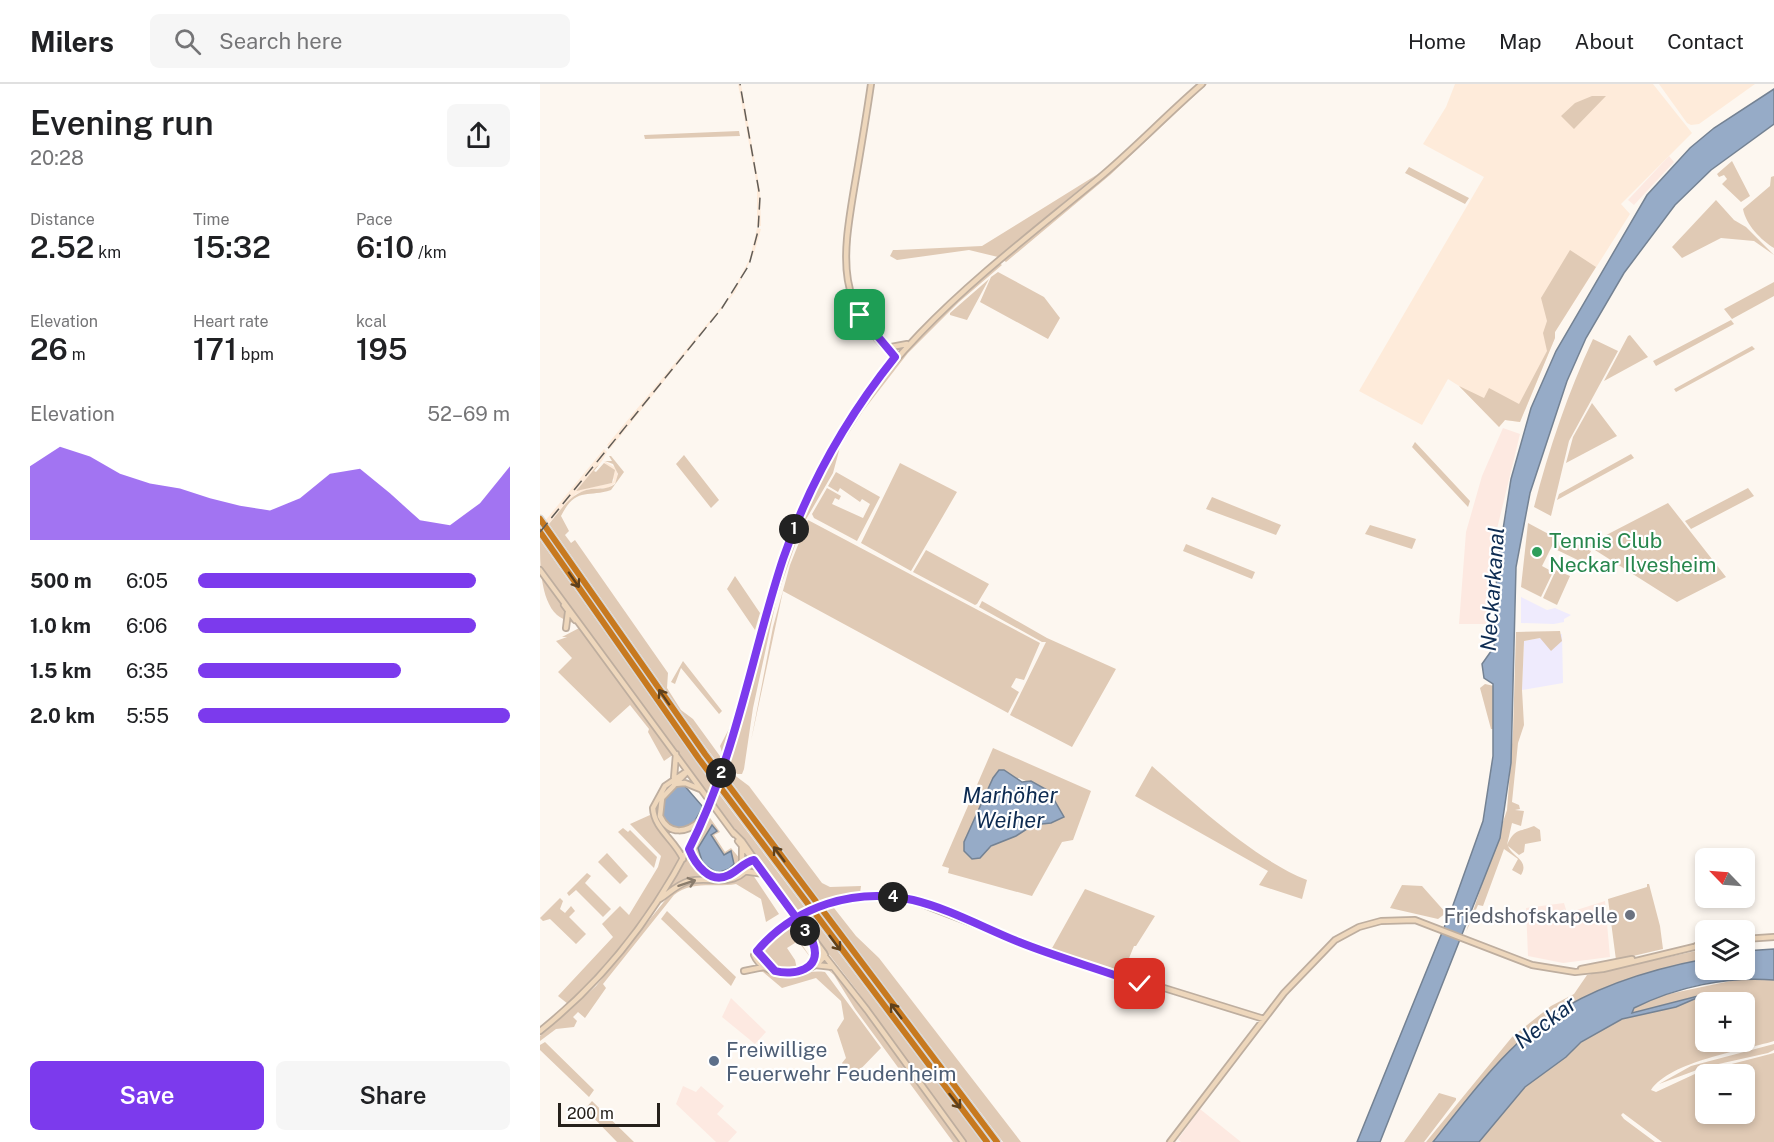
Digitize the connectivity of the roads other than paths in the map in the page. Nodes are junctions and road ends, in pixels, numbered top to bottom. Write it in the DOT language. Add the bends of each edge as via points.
graph roads {
  1 [pos="871,84"];
  2 [pos="1202,84"];
  3 [pos="879,339"];
  4 [pos="907,344"];
  5 [pos="891,347"];
  6 [pos="896,356"];
  7 [pos="540,519"];
  8 [pos="540,532"];
  9 [pos="540,570"];
  10 [pos="555,590"];
  11 [pos="568,612"];
  12 [pos="578,622"];
  13 [pos="566,628"];
  14 [pos="676,754"];
  15 [pos="687,771"];
  16 [pos="674,781"];
  17 [pos="701,790"];
  18 [pos="704,816"];
  19 [pos="733,832"];
  20 [pos="742,847"];
  21 [pos="689,849"];
  22 [pos="683,859"];
  23 [pos="754,860"];
  24 [pos="742,869"];
  25 [pos="764,874"];
  26 [pos="658,901"];
  27 [pos="795,916"];
  28 [pos="1774,937"];
  29 [pos="1755,938"];
  30 [pos="813,943"];
  31 [pos="1695,947"];
  32 [pos="755,953"];
  33 [pos="825,955"];
  34 [pos="814,963"];
  35 [pos="764,967"];
  36 [pos="834,967"];
  37 [pos="744,971"];
  38 [pos="775,971"];
  39 [pos="1264,1018"];
  40 [pos="540,1031"];
  41 [pos="963,1142"];
  42 [pos="987,1142"];
  43 [pos="997,1142"];
  44 [pos="1170,1142"];
  1 -- 3 [label="main road" via="844,263 854,301"];
  2 -- 4 [label="main road"];
  3 -- 5 [label="main road"];
  3 -- 6 [label="main road"];
  4 -- 5 [label="main road"];
  4 -- 6 [label="main road"];
  5 -- 6 [label="main road"];
  6 -- 18 [label="main road, bridge" via="862,400 818,476 791,538 728,756"];
  43 -- 7 [label="highway, one-way" via="711,762"];
  8 -- 42 [label="highway, one-way" via="713,778"];
  9 -- 10 [label="main road"];
  10 -- 11 [label="main road"];
  10 -- 12 [label="main road"];
  11 -- 12 [label="main road"];
  11 -- 13 [label="main road"];
  12 -- 14 [label="main road"];
  14 -- 15 [label="main road"];
  14 -- 16 [label="main road"];
  15 -- 16 [label="main road"];
  15 -- 17 [label="main road"];
  16 -- 17 [label="main road"];
  16 -- 18 [label="main road" via="660,804 662,822 675,831 689,830"];
  16 -- 22 [label="main road" via="659,794 654,812 658,825"];
  17 -- 19 [label="main road"];
  18 -- 21 [label="main road"];
  19 -- 20 [label="main road"];
  19 -- 23 [label="main road"];
  20 -- 23 [label="main road"];
  20 -- 24 [label="main road"];
  21 -- 22 [label="main road"];
  21 -- 24 [label="main road" via="711,876 725,877"];
  22 -- 26 [label="main road"];
  23 -- 24 [label="main road"];
  23 -- 25 [label="main road"];
  24 -- 25 [label="main road"];
  26 -- 24 [label="main road, one-way" via="682,884 697,880 721,882"];
  25 -- 27 [label="main road"];
  26 -- 40 [label="main road" via="607,967"];
  27 -- 30 [label="main road"];
  27 -- 33 [label="main road"];
  28 -- 29 [label="main road"];
  30 -- 33 [label="main road"];
  30 -- 34 [label="main road"];
  31 -- 39 [label="main road" via="1598,970 1570,971 1532,965 1415,920 1382,921 1335,940"];
  32 -- 35 [label="main road"];
  32 -- 38 [label="main road"];
  32 -- 39 [label="main road, bridge" via="783,926 825,904 879,896 914,901 1062,958"];
  33 -- 34 [label="main road"];
  33 -- 36 [label="main road"];
  34 -- 36 [label="main road"];
  34 -- 38 [label="main road" via="790,974"];
  35 -- 37 [label="main road"];
  35 -- 38 [label="main road"];
  36 -- 41 [label="main road"];
  39 -- 44 [label="main road"];
}
